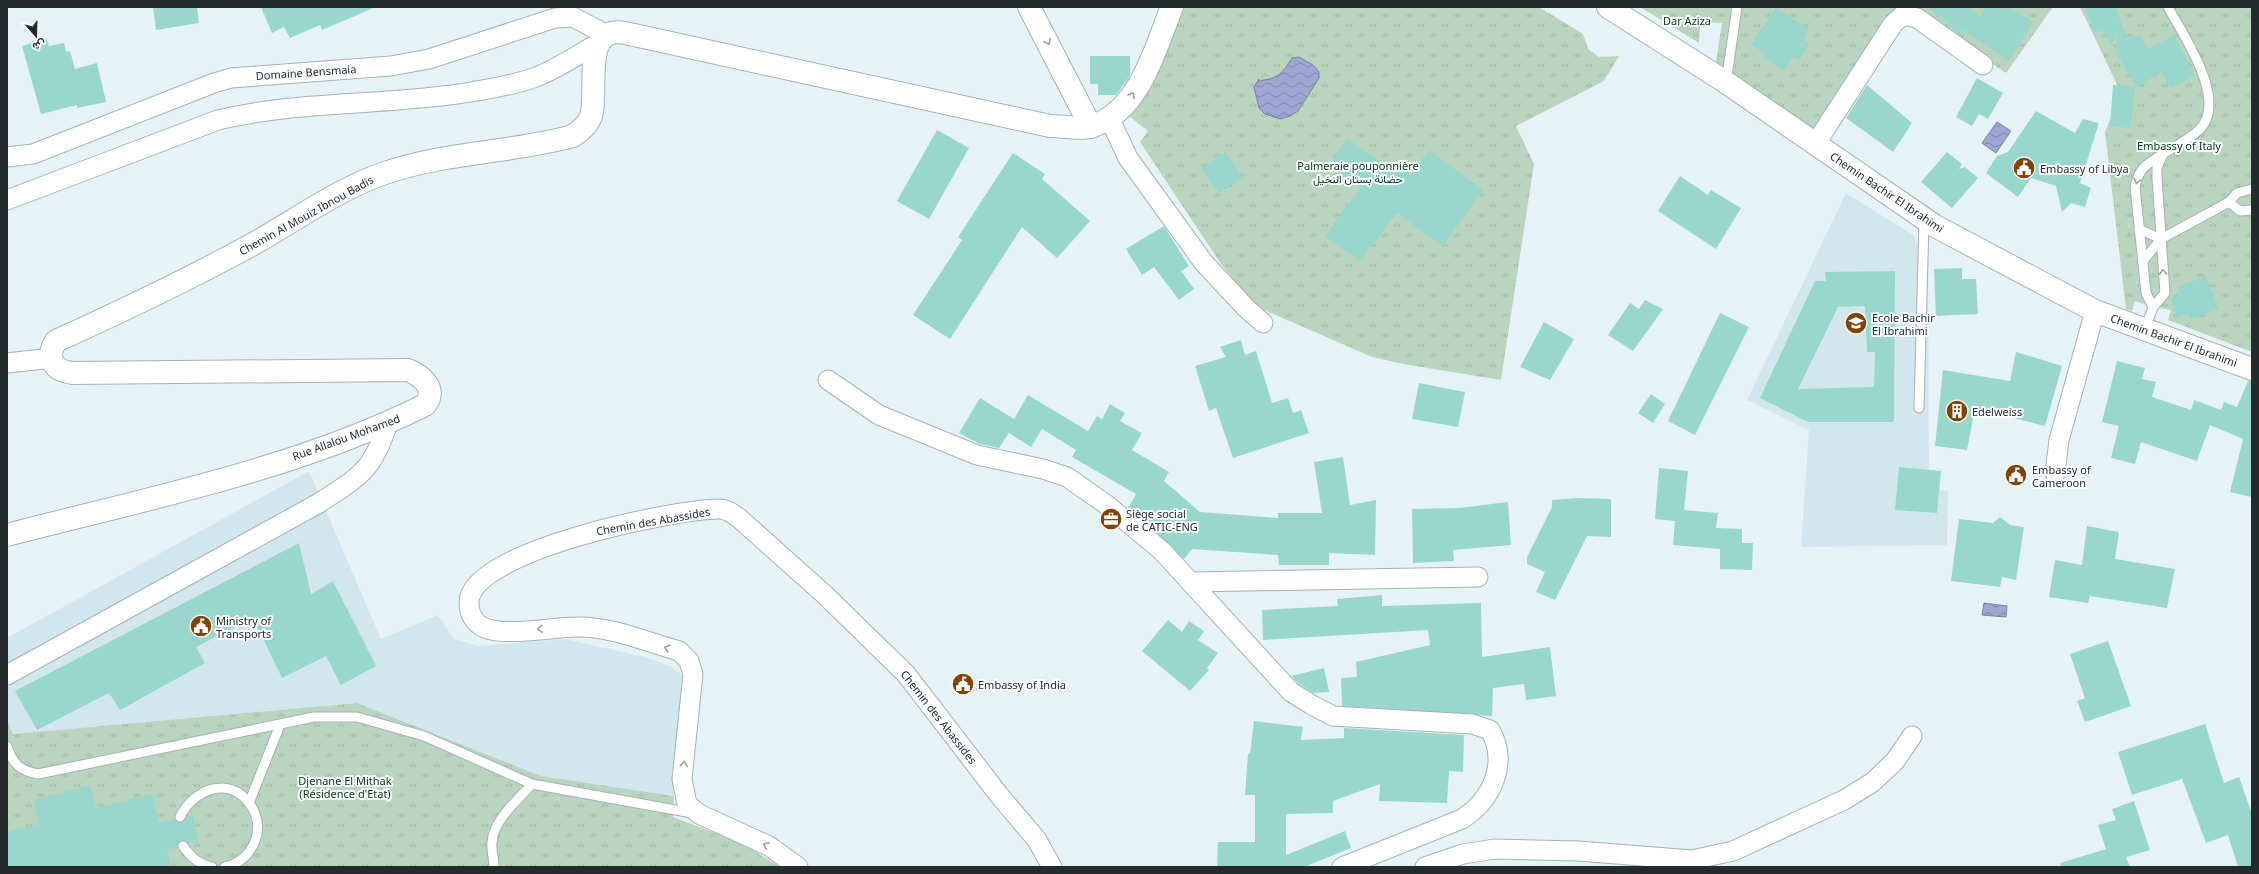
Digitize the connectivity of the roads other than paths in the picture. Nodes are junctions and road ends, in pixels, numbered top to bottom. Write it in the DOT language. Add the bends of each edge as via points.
graph roads {
  1 [pos="1030,7"];
  2 [pos="1172,7"];
  3 [pos="1608,7"];
  4 [pos="1737,7"];
  5 [pos="2168,7"];
  6 [pos="602,39"];
  7 [pos="1983,65"];
  8 [pos="1724,81"];
  9 [pos="1100,122"];
  10 [pos="1816,143"];
  11 [pos="2163,154"];
  12 [pos="7,157"];
  13 [pos="2252,189"];
  14 [pos="7,200"];
  15 [pos="2229,202"];
  16 [pos="2252,210"];
  17 [pos="1924,220"];
  18 [pos="2140,229"];
  19 [pos="2161,239"];
  20 [pos="2143,261"];
  21 [pos="2153,307"];
  22 [pos="2095,311"];
  23 [pos="1263,323"];
  24 [pos="2145,328"];
  25 [pos="52,358"];
  26 [pos="7,363"];
  27 [pos="2252,369"];
  28 [pos="828,380"];
  29 [pos="1919,408"];
  30 [pos="388,423"];
  31 [pos="2055,473"];
  32 [pos="7,535"];
  33 [pos="1478,577"];
  34 [pos="1191,582"];
  35 [pos="7,675"];
  36 [pos="280,725"];
  37 [pos="1912,736"];
  38 [pos="7,746"];
  39 [pos="16,765"];
  40 [pos="7,769"];
  41 [pos="532,784"];
  42 [pos="249,803"];
  43 [pos="699,814"];
  44 [pos="180,817"];
  45 [pos="182,846"];
  46 [pos="212,867"];
  47 [pos="224,867"];
  48 [pos="494,867"];
  49 [pos="798,867"];
  50 [pos="1052,867"];
  51 [pos="1342,867"];
  52 [pos="1425,867"];
  1 -- 9 [label="street, one-way"];
  9 -- 2 [label="street, one-way" via="1123,108 1149,64"];
  3 -- 8 [label="street, Chemin Bachir El Ibrahimi"];
  4 -- 8 [label="lane"];
  5 -- 11 [label="lane" via="2202,72 2209,92 2210,111 2202,128"];
  6 -- 9 [label="street" via="619,32 625,33 1050,126"];
  6 -- 12 [label="street, Domaine Bensmaia" via="573,17 555,18 429,59 391,66 231,78 33,154"];
  6 -- 14 [label="street" via="549,71 510,85 410,100 327,104 253,112 218,120"];
  6 -- 25 [label="street, Chemin Al Mouiz Ibnou Badis" via="595,50 591,117 584,128 573,136 434,159 390,171 360,183 224,260 56,341 52,348"];
  7 -- 10 [label="street" via="1917,18 1903,15 1893,24"];
  8 -- 10 [label="street, Chemin Bachir El Ibrahimi"];
  9 -- 23 [label="street" via="1204,263"];
  10 -- 17 [label="street, Chemin Bachir El Ibrahimi"];
  11 -- 18 [label="lane, one-way" via="2146,164 2138,175 2135,187"];
  11 -- 19 [label="lane" via="2157,173"];
  13 -- 15 [label="lane" via="2237,193"];
  15 -- 16 [label="lane" via="2240,211"];
  15 -- 19 [label="lane"];
  17 -- 22 [label="street, Chemin Bachir El Ibrahimi"];
  17 -- 29 [label="lane"];
  18 -- 19 [label="lane"];
  18 -- 20 [label="lane"];
  19 -- 20 [label="lane"];
  21 -- 19 [label="lane, one-way" via="2165,293"];
  20 -- 21 [label="lane" via="2146,292"];
  21 -- 24 [label="lane"];
  22 -- 24 [label="street, Chemin Bachir El Ibrahimi"];
  22 -- 31 [label="street" via="2060,440"];
  24 -- 27 [label="street, Chemin Bachir El Ibrahimi"];
  25 -- 26 [label="street"];
  25 -- 30 [label="street, Rue Allalou Mohamed" via="56,368 62,372 73,373 408,370 420,375 426,381 430,392 429,400 425,405"];
  28 -- 34 [label="street" via="878,416 977,455 1043,469 1067,477 1113,510 1162,551"];
  30 -- 32 [label="street, Rue Allalou Mohamed" via="262,468"];
  30 -- 35 [label="street" via="377,455 354,480 319,503"];
  33 -- 34 [label="street"];
  34 -- 51 [label="street" via="1291,692 1333,716 1472,724 1490,730 1495,739 1498,750 1497,770 1489,794 1475,811 1462,819"];
  36 -- 39 [label="lane" via="38,774 26,772"];
  36 -- 41 [label="lane" via="314,717 357,717 424,736"];
  36 -- 42 [label="lane"];
  37 -- 52 [label="street" via="1895,761 1873,782 1844,800 1733,851 1692,860 1578,851 1495,849 1463,854"];
  38 -- 39 [label="lane"];
  39 -- 40 [label="lane"];
  41 -- 43 [label="lane"];
  41 -- 48 [label="lane" via="509,809 497,827 492,842"];
  42 -- 44 [label="lane" via="229,790 211,790 194,797"];
  42 -- 47 [label="lane" via="256,816 258,831 255,845 246,857"];
  49 -- 43 [label="street, Chemin des Abassides, one-way" via="769,846"];
  43 -- 50 [label="street, Chemin des Abassides, one-way" via="687,804 682,779 693,674 684,656 679,651 602,629 487,629 476,621 469,610 469,596 475,584 520,556 611,526 699,511 728,510 824,594 906,674 998,795 1037,840"];
  45 -- 46 [label="lane" via="192,858 204,866"];
}
